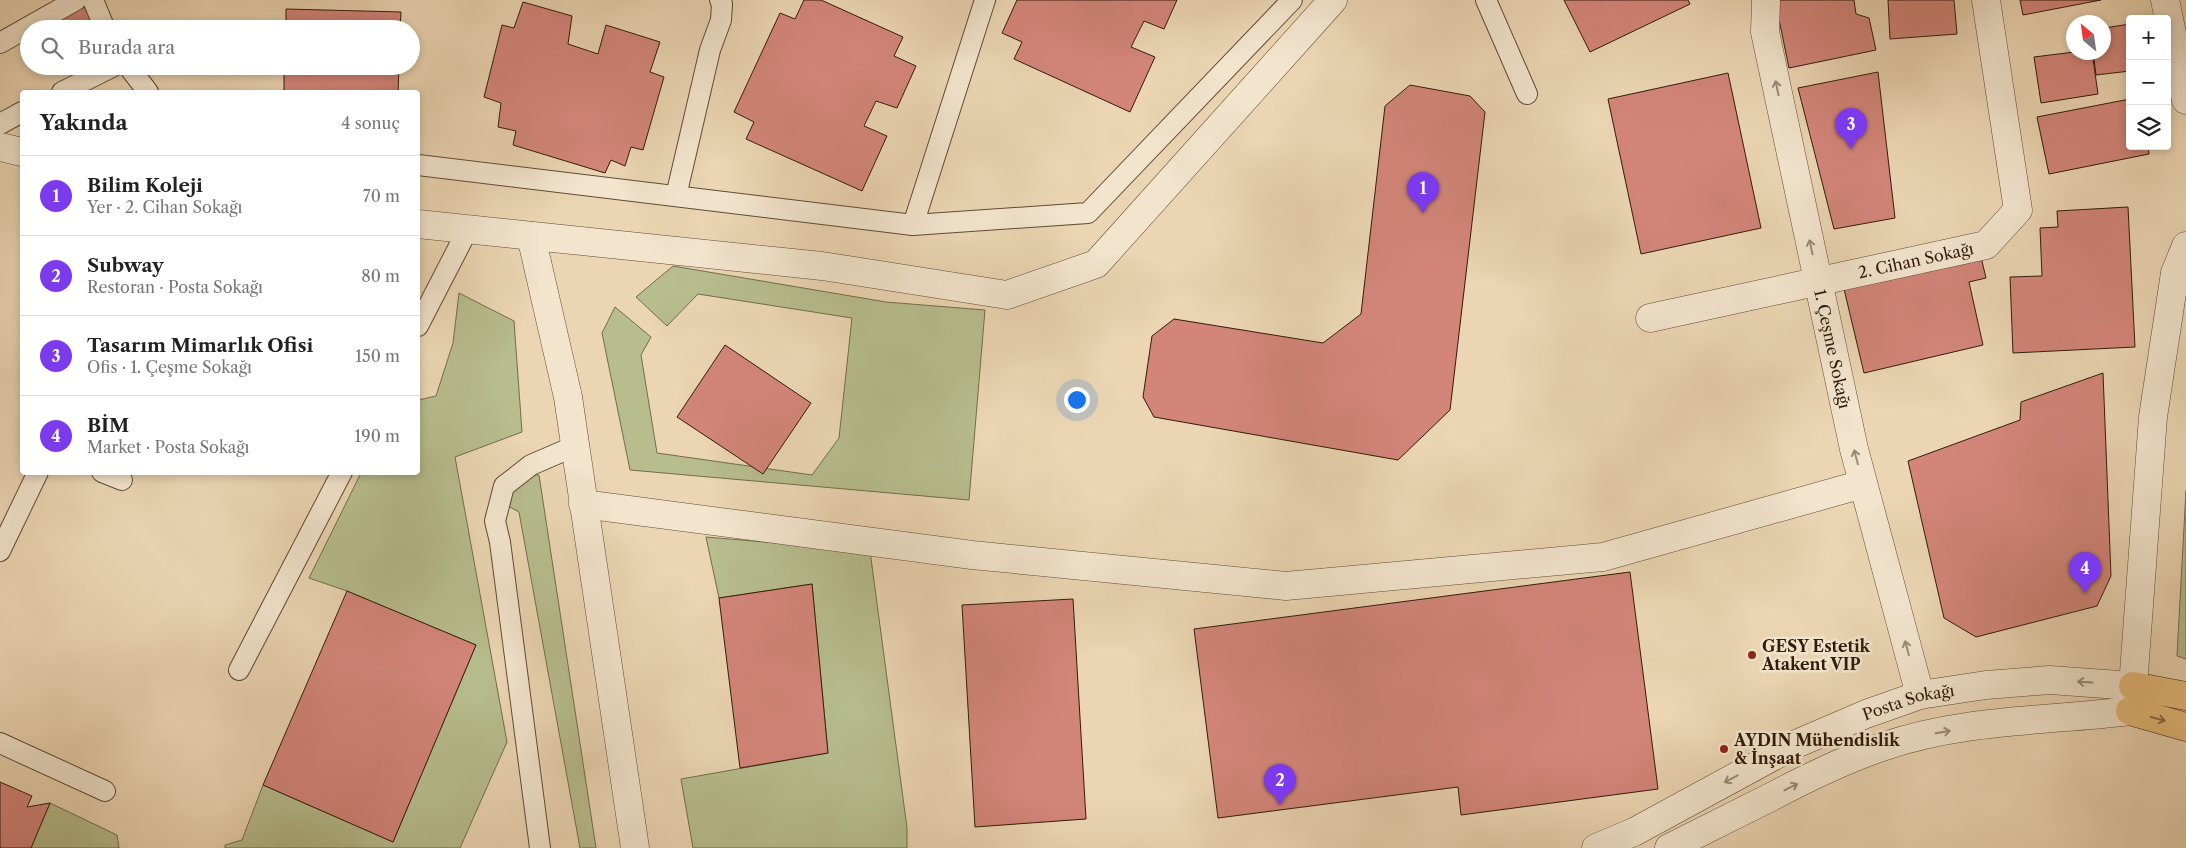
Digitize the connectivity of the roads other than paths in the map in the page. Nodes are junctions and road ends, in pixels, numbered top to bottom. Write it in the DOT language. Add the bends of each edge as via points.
graph roads {
  1 [pos="76,0"];
  2 [pos="93,0"];
  3 [pos="720,0"];
  4 [pos="985,0"];
  5 [pos="1292,0"];
  6 [pos="1333,0"];
  7 [pos="1486,0"];
  8 [pos="1766,0"];
  9 [pos="1986,0"];
  10 [pos="2165,0"];
  11 [pos="41,20"];
  12 [pos="101,20"];
  13 [pos="20,32"];
  14 [pos="0,43"];
  15 [pos="96,75"];
  16 [pos="135,75"];
  17 [pos="66,90"];
  18 [pos="146,90"];
  19 [pos="1527,94"];
  20 [pos="2186,100"];
  21 [pos="20,113"];
  22 [pos="0,124"];
  23 [pos="0,147"];
  24 [pos="20,152"];
  25 [pos="420,165"];
  26 [pos="676,196"];
  27 [pos="420,224"];
  28 [pos="913,225"];
  29 [pos="468,229"];
  30 [pos="532,236"];
  31 [pos="2186,246"];
  32 [pos="1818,281"];
  33 [pos="1650,318"];
  34 [pos="420,322"];
  35 [pos="574,446"];
  36 [pos="37,475"];
  37 [pos="110,475"];
  38 [pos="340,475"];
  39 [pos="122,480"];
  40 [pos="1864,484"];
  41 [pos="583,504"];
  42 [pos="0,551"];
  43 [pos="239,670"];
  44 [pos="1920,695"];
  45 [pos="2186,696"];
  46 [pos="2132,699"];
  47 [pos="2186,726"];
  48 [pos="0,743"];
  49 [pos="105,791"];
  50 [pos="1683,805"];
  51 [pos="1702,841"];
  52 [pos="540,848"];
  53 [pos="635,848"];
  54 [pos="1596,848"];
  55 [pos="1669,848"];
  1 -- 11 [label="lane"];
  2 -- 12 [label="lane"];
  3 -- 26 [label="lane" via="721,20 710,50"];
  4 -- 28 [label="lane"];
  5 -- 28 [label="lane" via="1088,212"];
  6 -- 30 [label="street" via="1096,264 1007,295 822,266"];
  7 -- 19 [label="lane"];
  32 -- 8 [label="street, 1. Çeşme Sokağı, one-way" via="1765,32"];
  9 -- 32 [label="street, 2. Cihan Sokağı" via="2018,210 1986,245"];
  10 -- 20 [label="street"];
  13 -- 14 [label="lane"];
  15 -- 17 [label="lane"];
  16 -- 18 [label="lane"];
  21 -- 22 [label="lane"];
  23 -- 24 [label="street"];
  25 -- 26 [label="lane"];
  26 -- 28 [label="lane"];
  27 -- 29 [label="street"];
  29 -- 30 [label="street"];
  29 -- 34 [label="lane"];
  30 -- 35 [label="street" via="568,396"];
  31 -- 46 [label="street" via="2175,273 2153,417"];
  32 -- 33 [label="street, 2. Cihan Sokağı"];
  40 -- 32 [label="street, 1. Çeşme Sokağı, one-way"];
  35 -- 41 [label="street"];
  35 -- 52 [label="lane" via="531,465 504,486 495,521"];
  36 -- 42 [label="lane"];
  37 -- 39 [label="lane"];
  38 -- 43 [label="lane"];
  40 -- 41 [label="street" via="1603,558 1286,586 972,555"];
  44 -- 40 [label="street, 1. Çeşme Sokağı, one-way"];
  41 -- 53 [label="street"];
  46 -- 44 [label="street, Posta Sokağı, one-way" via="2050,680"];
  44 -- 50 [label="street, Posta Sokağı, one-way" via="1796,744"];
  45 -- 46 [label="main road"];
  46 -- 47 [label="main road, one-way"];
  51 -- 46 [label="street, one-way" via="1828,768 1883,746 1928,734"];
  48 -- 49 [label="lane"];
  50 -- 51 [label="street"];
  50 -- 54 [label="street, Posta Sokağı"];
  51 -- 55 [label="street"];
}
